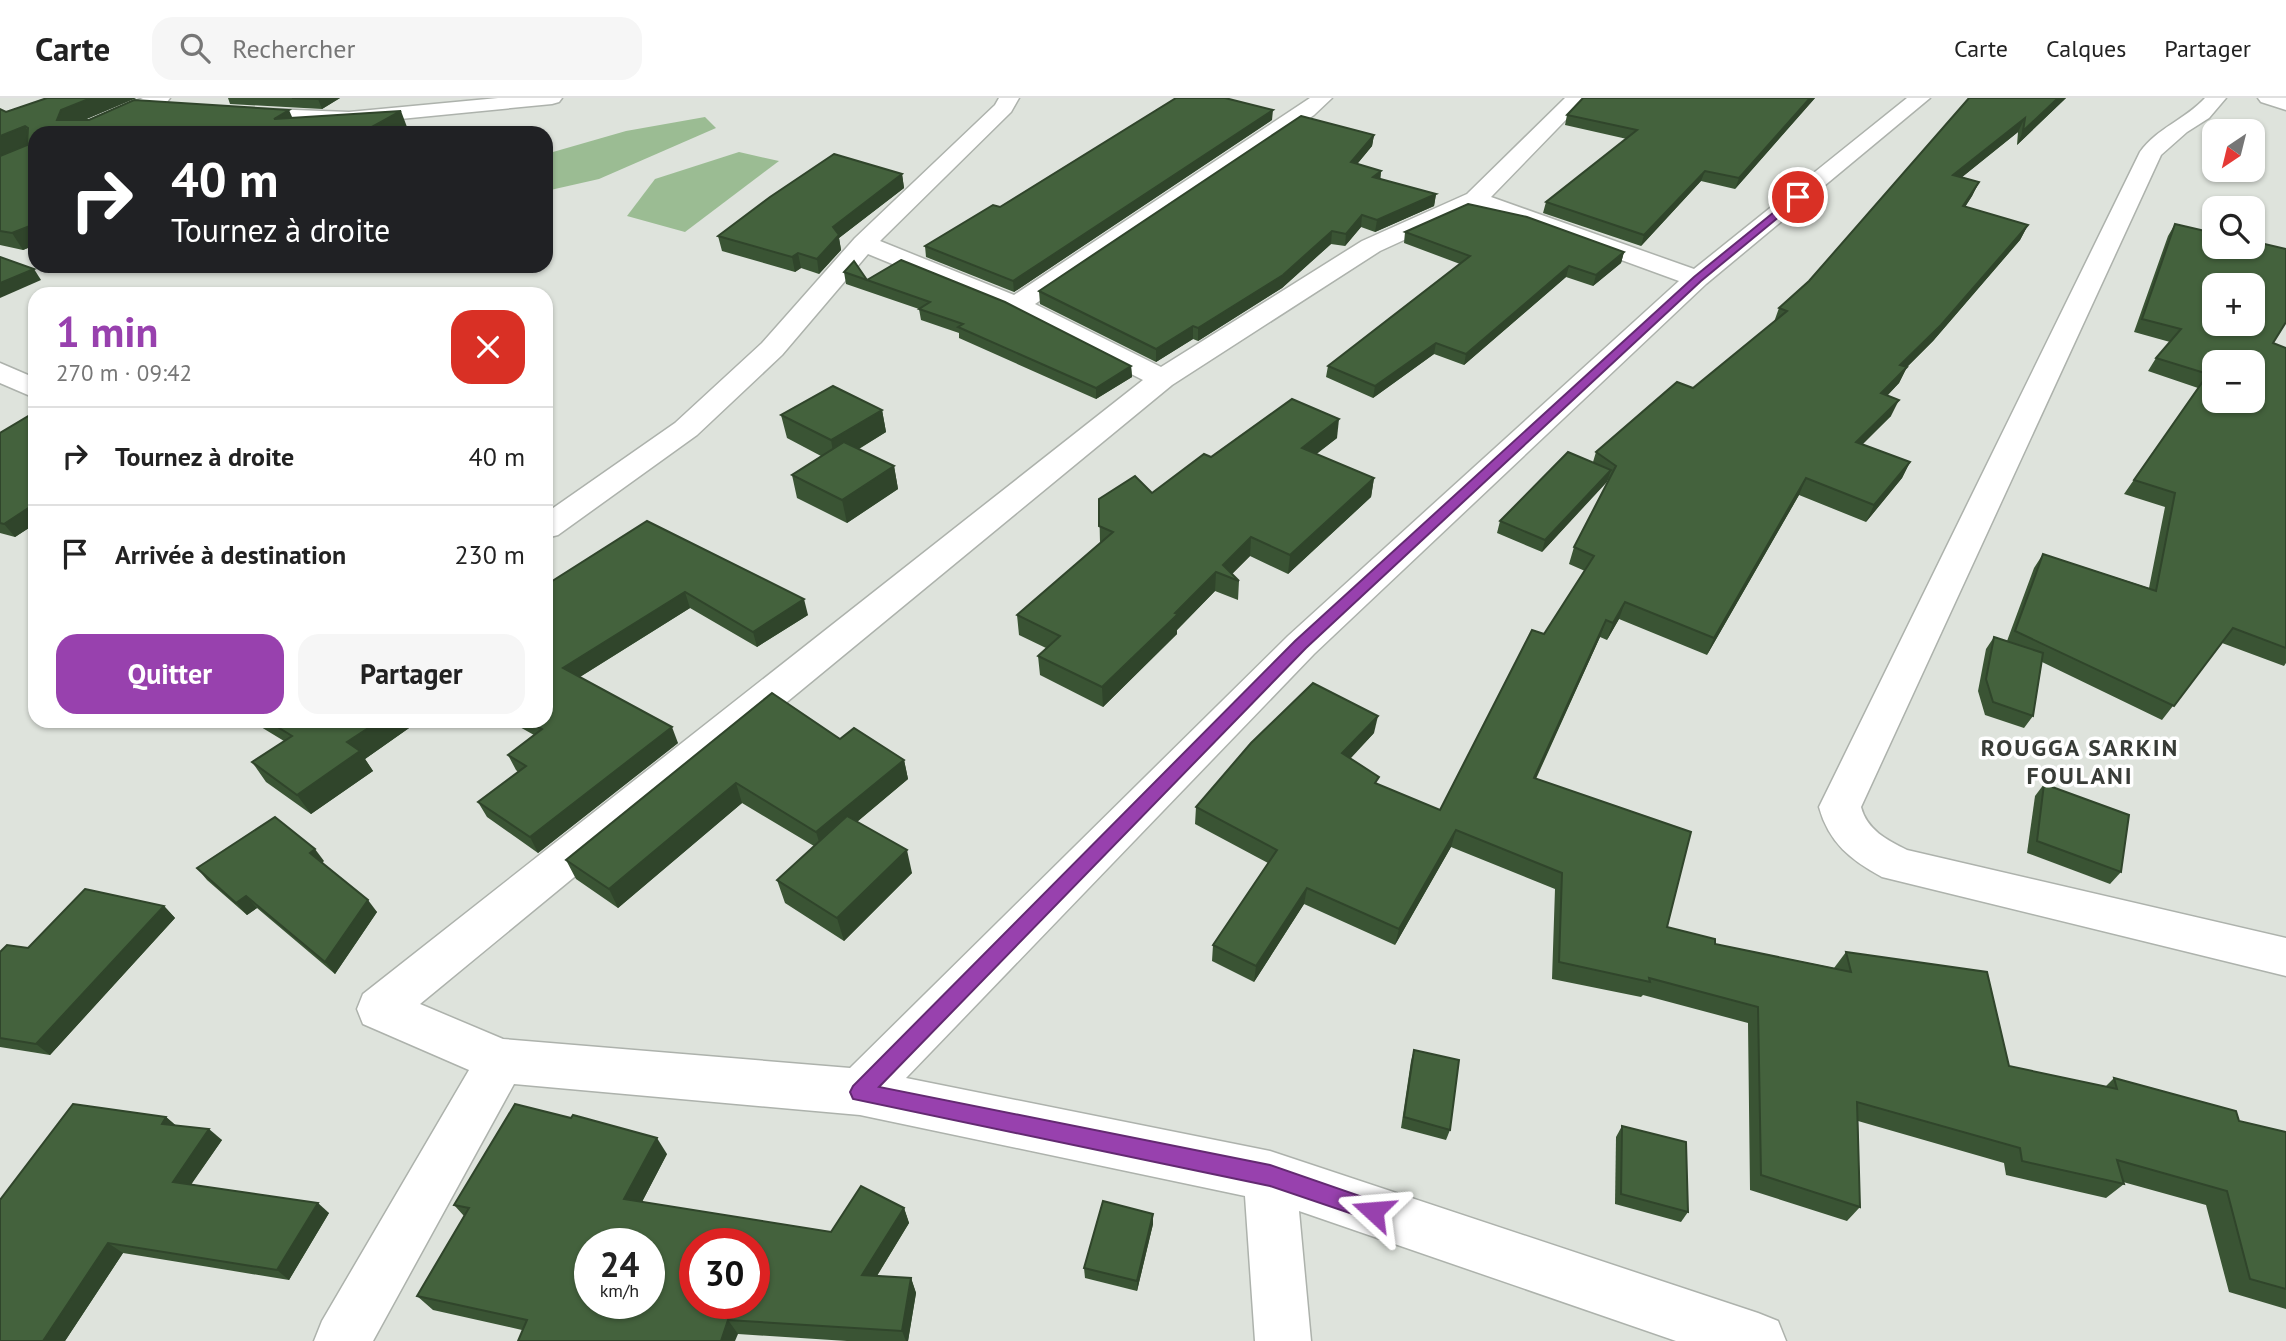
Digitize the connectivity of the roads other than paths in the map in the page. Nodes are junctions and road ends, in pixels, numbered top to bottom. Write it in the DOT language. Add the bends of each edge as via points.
graph roads {
  1 [pos="552,98"];
  2 [pos="1009,98"];
  3 [pos="1322,98"];
  4 [pos="1577,98"];
  5 [pos="1920,98"];
  6 [pos="2216,98"];
  7 [pos="2268,98"];
  8 [pos="150,102"];
  9 [pos="2286,104"];
  10 [pos="181,110"];
  11 [pos="222,113"];
  12 [pos="95,126"];
  13 [pos="1475,200"];
  14 [pos="864,243"];
  15 [pos="1697,279"];
  16 [pos="1016,305"];
  17 [pos="0,372"];
  18 [pos="1162,379"];
  19 [pos="28,386"];
  20 [pos="553,523"];
  21 [pos="2286,957"];
  22 [pos="501,1061"];
  23 [pos="860,1092"];
  24 [pos="1270,1176"];
  25 [pos="342,1341"];
  26 [pos="1283,1341"];
  27 [pos="1758,1341"];
  1 -- 11 [label="street" via="349,118"];
  2 -- 14 [label="street" via="1004,108"];
  3 -- 16 [label="street"];
  4 -- 13 [label="street"];
  5 -- 15 [label="street"];
  6 -- 21 [label="street" via="2151,152 1840,807 1844,827 1869,850 1897,865"];
  7 -- 9 [label="street"];
  8 -- 10 [label="street"];
  8 -- 12 [label="street"];
  13 -- 15 [label="street"];
  13 -- 18 [label="street" via="1371,246"];
  14 -- 16 [label="street"];
  14 -- 20 [label="street" via="772,349 686,429"];
  15 -- 23 [label="street" via="1301,645"];
  16 -- 18 [label="street"];
  17 -- 19 [label="street"];
  18 -- 22 [label="street" via="380,1009"];
  22 -- 23 [label="street"];
  22 -- 25 [label="street"];
  23 -- 24 [label="street"];
  24 -- 26 [label="street"];
  24 -- 27 [label="street"];
}
